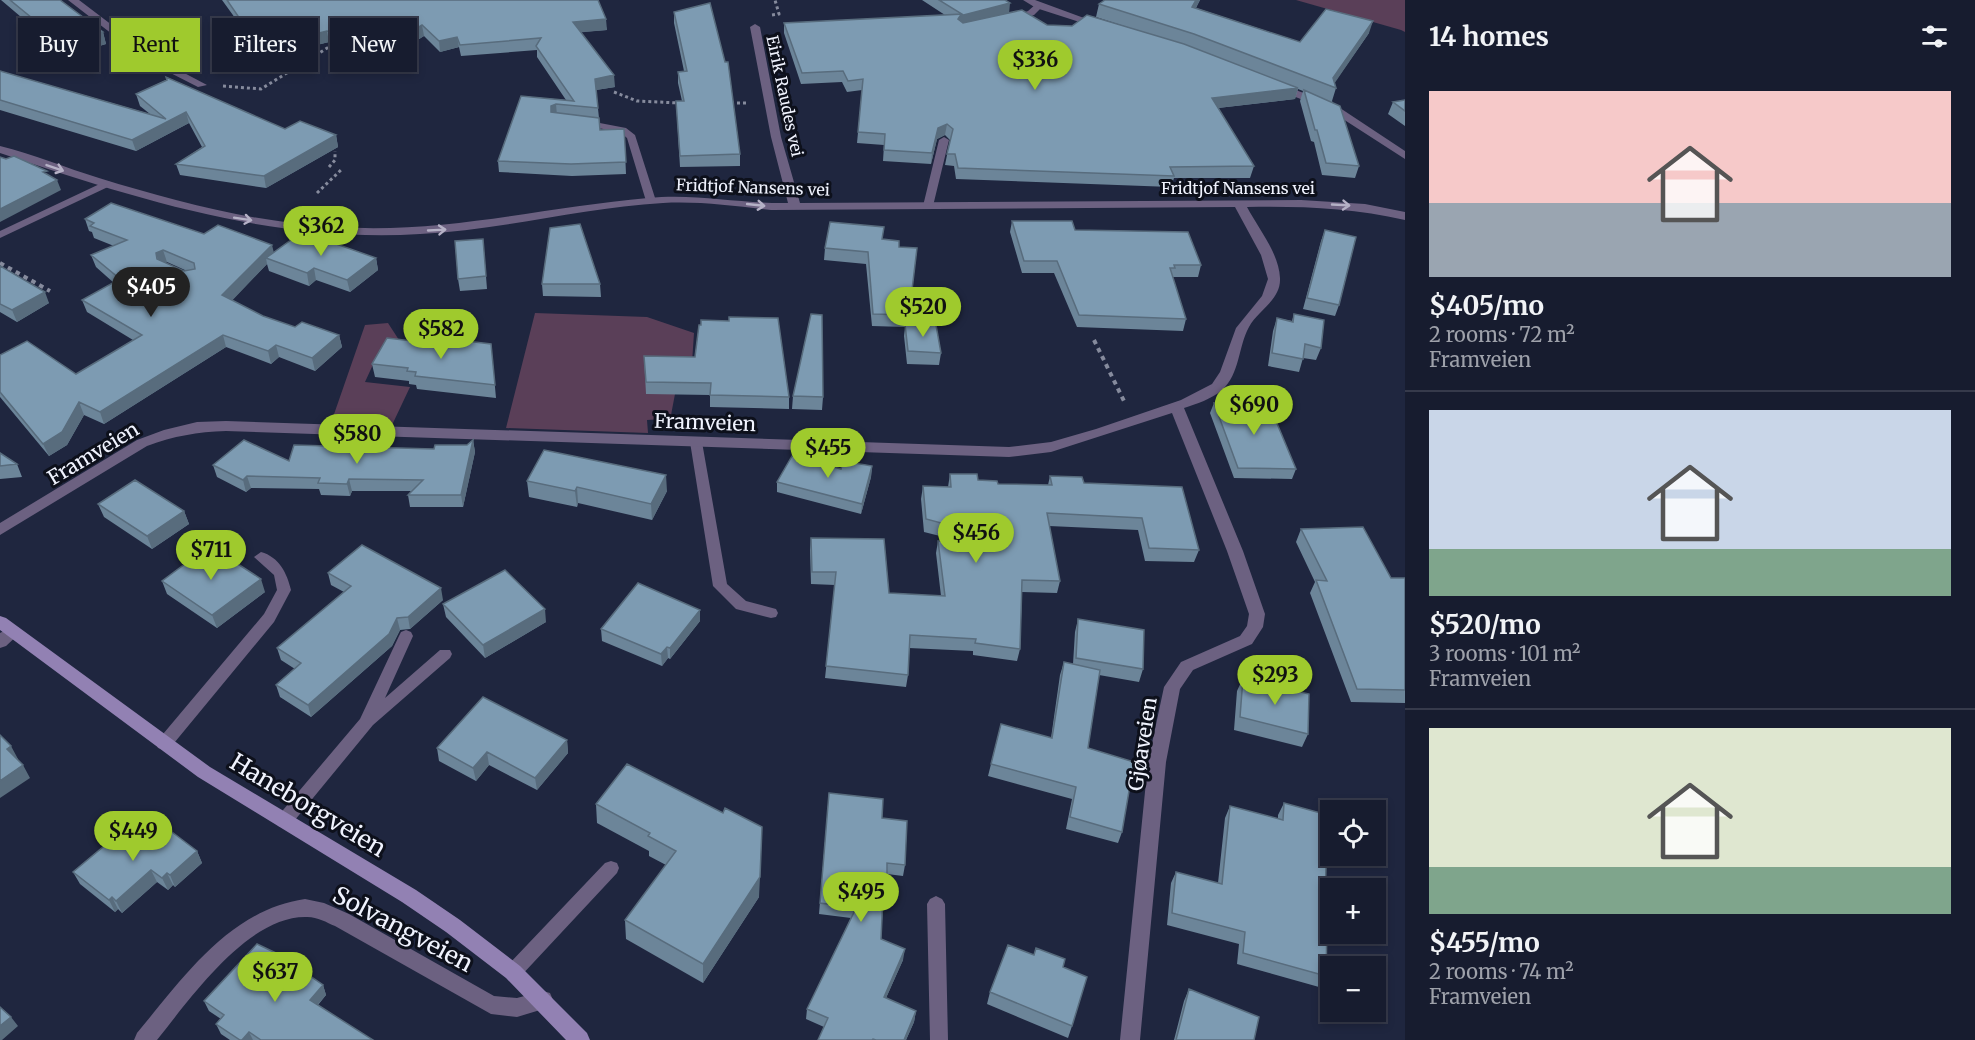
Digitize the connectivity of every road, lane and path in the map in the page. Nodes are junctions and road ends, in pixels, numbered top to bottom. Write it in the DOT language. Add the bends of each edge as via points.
graph roads {
  1 [pos="73,0"];
  2 [pos="1028,0"];
  3 [pos="1039,6"];
  4 [pos="1002,21"];
  5 [pos="754,27"];
  6 [pos="1107,27"];
  7 [pos="330,47"];
  8 [pos="1270,84"];
  9 [pos="202,85"];
  10 [pos="614,92"];
  11 [pos="686,103"];
  12 [pos="722,103"];
  13 [pos="769,103"];
  14 [pos="576,123"];
  15 [pos="944,140"];
  16 [pos="0,149"];
  17 [pos="335,151"];
  18 [pos="1405,156"];
  19 [pos="106,184"];
  20 [pos="317,193"];
  21 [pos="651,201"];
  22 [pos="1240,205"];
  23 [pos="928,206"];
  24 [pos="795,207"];
  25 [pos="1405,216"];
  26 [pos="0,235"];
  27 [pos="0,263"];
  28 [pos="50,291"];
  29 [pos="1094,340"];
  30 [pos="1177,407"];
  31 [pos="1134,421"];
  32 [pos="696,442"];
  33 [pos="0,530"];
  34 [pos="261,556"];
  35 [pos="771,613"];
  36 [pos="4,632"];
  37 [pos="406,636"];
  38 [pos="445,654"];
  39 [pos="366,723"];
  40 [pos="164,744"];
  41 [pos="284,821"];
  42 [pos="611,868"];
  43 [pos="936,904"];
  44 [pos="513,972"];
  45 [pos="543,1000"];
  46 [pos="144,1040"];
  47 [pos="580,1040"];
  48 [pos="939,1040"];
  49 [pos="1130,1040"];
  1 -- 9 [label="street" via="135,48 184,79"];
  2 -- 3 [label="street"];
  3 -- 4 [label="lane" via="1030,13"];
  3 -- 6 [label="street"];
  5 -- 13 [label="street, Eirik Raudes vei"];
  7 -- 9 [label="path" via="261,89"];
  8 -- 18 [label="street" via="1334,108"];
  10 -- 11 [label="path" via="624,99 650,104"];
  12 -- 13 [label="path"];
  13 -- 24 [label="street, Eirik Raudes vei"];
  14 -- 21 [label="lane" via="623,130 632,137"];
  15 -- 23 [label="lane"];
  16 -- 19 [label="street, Fridtjof Nansens vei, one-way"];
  17 -- 20 [label="path" via="335,160 329,167 342,169"];
  19 -- 21 [label="street, Fridtjof Nansens vei, one-way" via="240,219 386,232 458,229"];
  19 -- 26 [label="lane"];
  21 -- 24 [label="street, Fridtjof Nansens vei, one-way" via="714,200"];
  22 -- 23 [label="street, Fridtjof Nansens vei"];
  22 -- 25 [label="street, Fridtjof Nansens vei, one-way" via="1365,207"];
  22 -- 30 [label="street, Framveien" via="1273,270 1273,290 1246,321 1226,375 1217,388"];
  23 -- 24 [label="street, Fridtjof Nansens vei"];
  27 -- 28 [label="path"];
  29 -- 31 [label="path"];
  30 -- 31 [label="street, Framveien"];
  30 -- 49 [label="street, Gjøaveien" via="1257,614 1255,627 1246,640 1187,666 1172,687 1157,762"];
  31 -- 32 [label="street, Framveien" via="1058,446 1027,451"];
  32 -- 33 [label="street, Framveien" via="197,427 142,443"];
  32 -- 35 [label="lane" via="720,586 741,605"];
  34 -- 40 [label="lane" via="280,573 284,590 262,627"];
  36 -- 40 [label="street, Haneborgveien"];
  37 -- 39 [label="lane"];
  38 -- 39 [label="lane"];
  39 -- 41 [label="lane"];
  40 -- 41 [label="street, Haneborgveien"];
  41 -- 44 [label="street, Haneborgveien" via="409,896"];
  42 -- 44 [label="lane" via="537,951"];
  43 -- 48 [label="lane"];
  44 -- 45 [label="street, Haneborgveien"];
  45 -- 46 [label="street, Solvangveien" via="528,1007 508,1009 491,1005 334,917 306,908 285,910 222,950"];
  45 -- 47 [label="street, Haneborgveien"];
}
